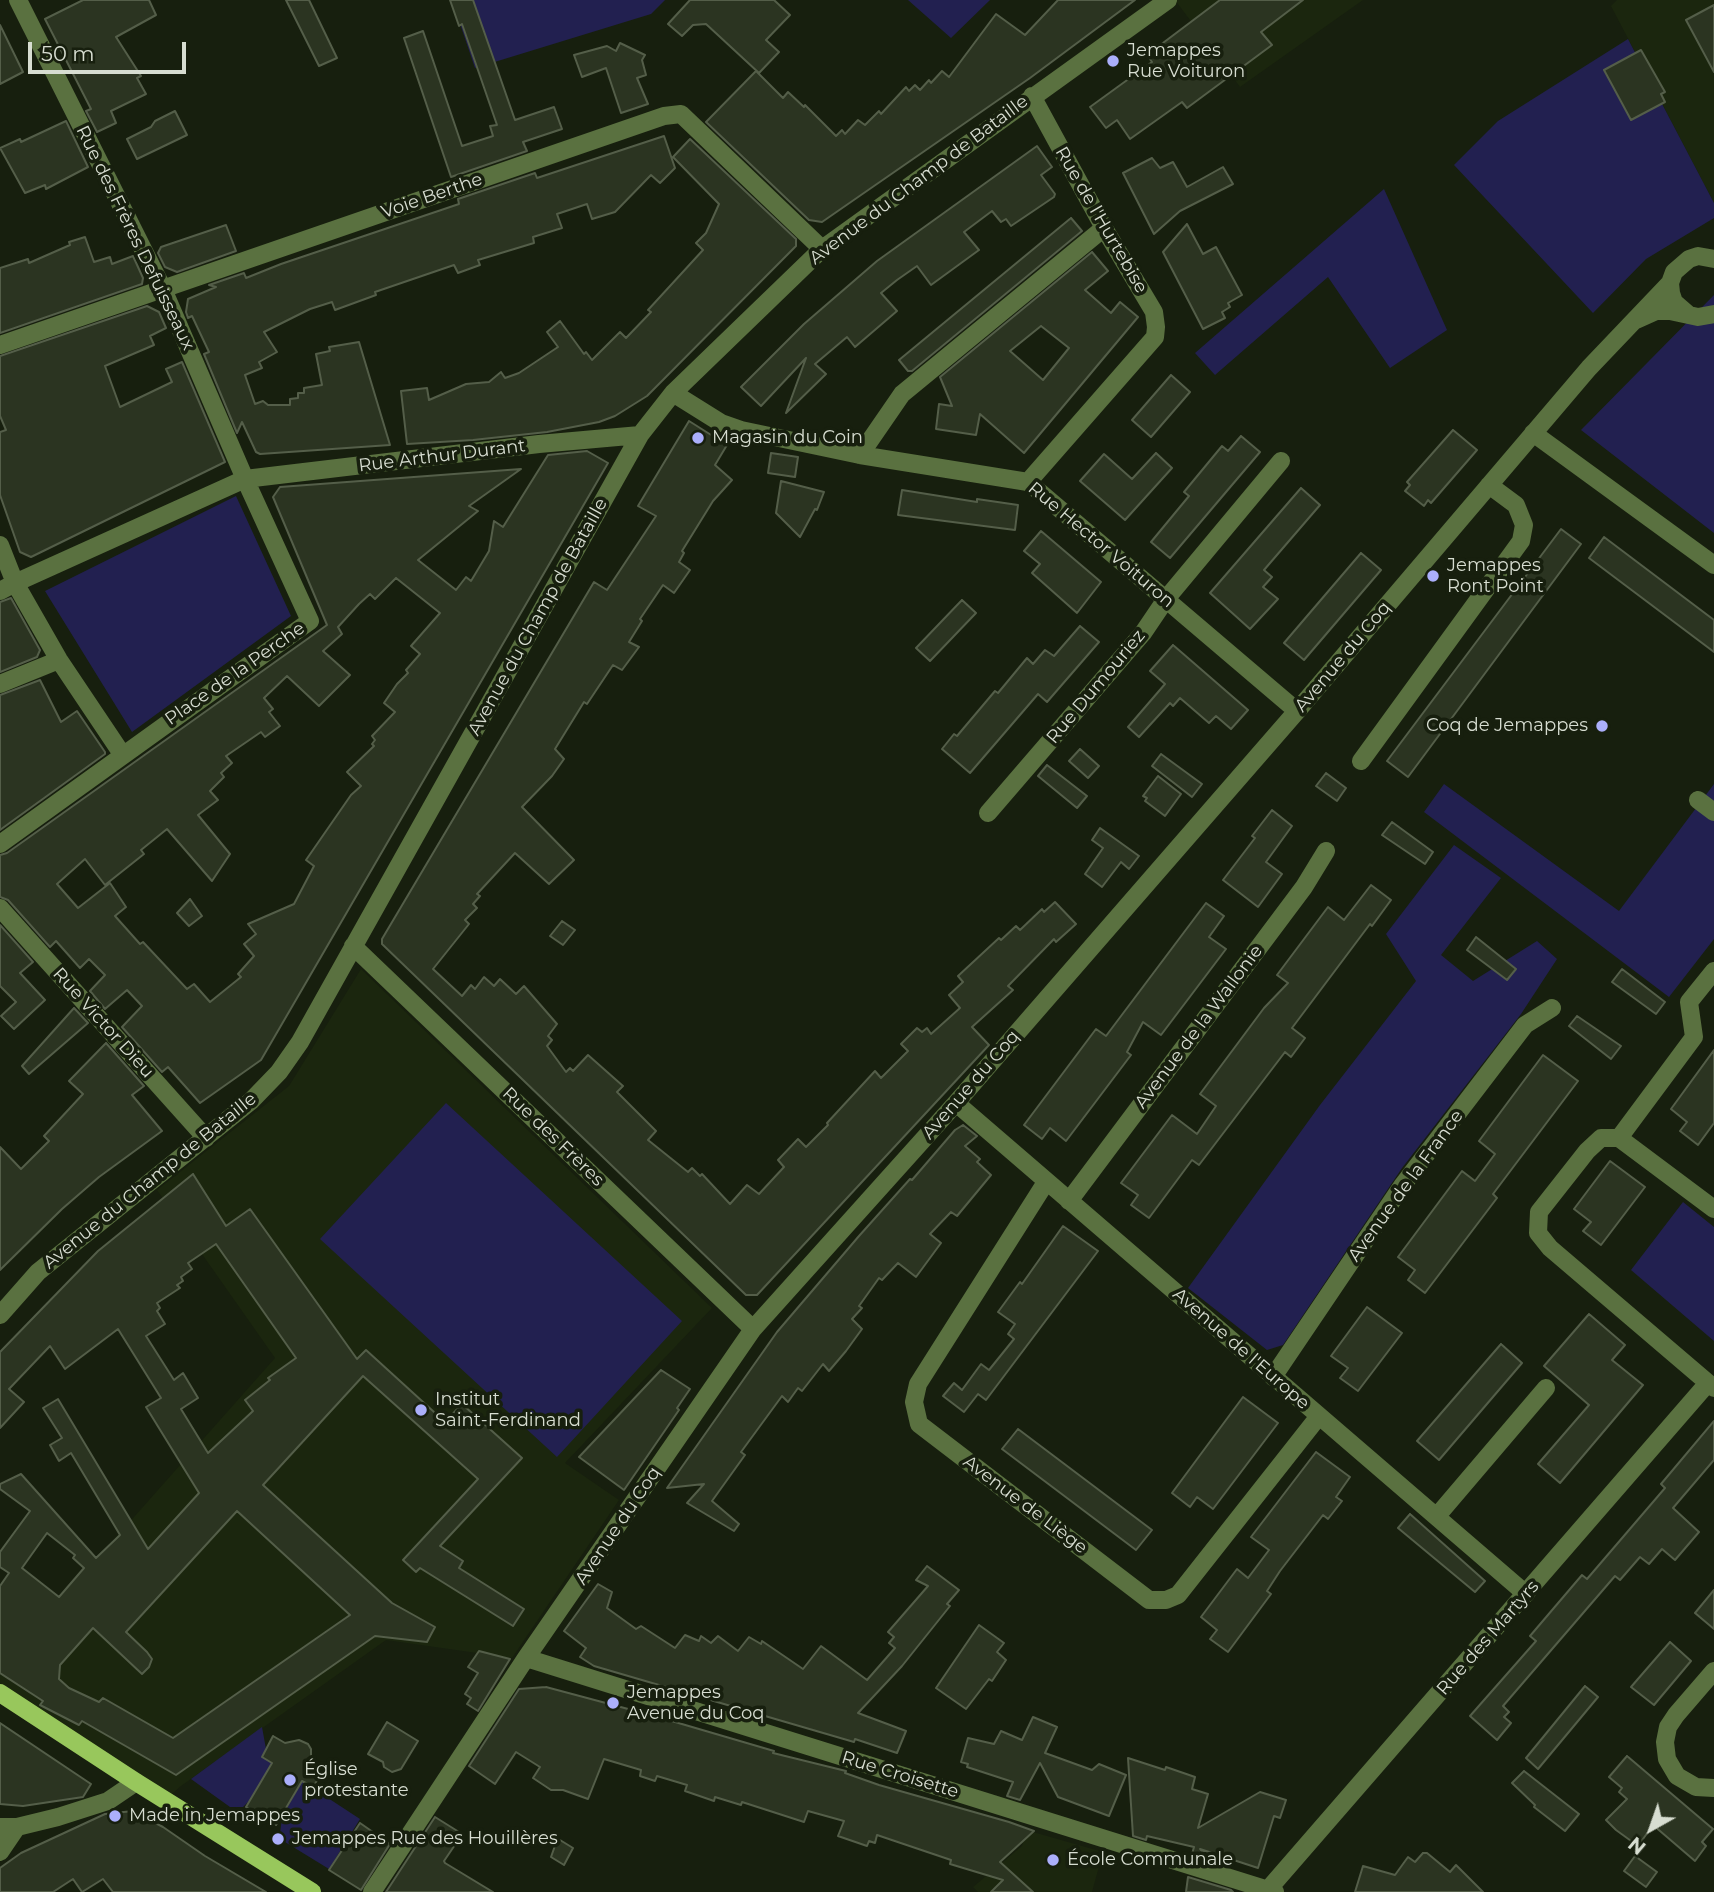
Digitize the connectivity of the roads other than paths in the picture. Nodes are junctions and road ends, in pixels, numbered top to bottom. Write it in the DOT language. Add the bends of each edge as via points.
graph roads {
  1 [pos="18,0"];
  2 [pos="1168,0"];
  3 [pos="1032,96"];
  4 [pos="1104,228"];
  5 [pos="822,248"];
  6 [pos="1709,254"];
  7 [pos="1670,283"];
  8 [pos="163,289"];
  9 [pos="1714,314"];
  10 [pos="1689,315"];
  11 [pos="1630,323"];
  12 [pos="0,345"];
  13 [pos="673,393"];
  14 [pos="1534,433"];
  15 [pos="640,435"];
  16 [pos="860,455"];
  17 [pos="1281,461"];
  18 [pos="244,479"];
  19 [pos="1028,482"];
  20 [pos="1489,485"];
  21 [pos="0,545"];
  22 [pos="1714,565"];
  23 [pos="8,587"];
  24 [pos="1166,599"];
  25 [pos="59,660"];
  26 [pos="0,684"];
  27 [pos="1297,711"];
  28 [pos="122,754"];
  29 [pos="1361,761"];
  30 [pos="1698,800"];
  31 [pos="1714,812"];
  32 [pos="988,813"];
  33 [pos="0,844"];
  34 [pos="1326,851"];
  35 [pos="0,908"];
  36 [pos="353,946"];
  37 [pos="1714,971"];
  38 [pos="1552,1008"];
  39 [pos="956,1103"];
  40 [pos="206,1138"];
  41 [pos="1619,1138"];
  42 [pos="1046,1182"];
  43 [pos="1069,1201"];
  44 [pos="1714,1209"];
  45 [pos="0,1315"];
  46 [pos="753,1329"];
  47 [pos="1273,1377"];
  48 [pos="1711,1385"];
  49 [pos="1546,1388"];
  50 [pos="1319,1416"];
  51 [pos="1437,1516"];
  52 [pos="1527,1594"];
  53 [pos="526,1658"];
  54 [pos="1714,1671"];
  55 [pos="0,1693"];
  56 [pos="136,1782"];
  57 [pos="1714,1788"];
  58 [pos="8,1827"];
  59 [pos="0,1852"];
  60 [pos="1270,1891"];
  61 [pos="312,1892"];
  62 [pos="372,1892"];
  1 -- 8 [label="street, Rue des Frères Defuisseaux"];
  2 -- 3 [label="street, Avenue du Champ de Bataille"];
  3 -- 4 [label="street, Rue de l'Hurtebise"];
  3 -- 5 [label="street, Avenue du Champ de Bataille"];
  4 -- 16 [label="street" via="902,394"];
  4 -- 19 [label="street, Rue de l'Hurtebise" via="1154,313 1155,337"];
  5 -- 8 [label="street, Voie Berthe" via="681,114 664,116"];
  5 -- 13 [label="street, Avenue du Champ de Bataille"];
  6 -- 7 [label="street, Avenue du Coq" via="1680,264"];
  7 -- 10 [label="street" via="1674,302"];
  7 -- 11 [label="street, Avenue du Coq"];
  8 -- 12 [label="street, Voie Berthe"];
  8 -- 18 [label="street, Rue des Frères Defuisseaux"];
  9 -- 10 [label="street, Avenue du Coq"];
  10 -- 11 [label="street, Avenue du Coq" via="1656,311"];
  11 -- 14 [label="street, Avenue du Coq"];
  13 -- 15 [label="street, Avenue du Champ de Bataille"];
  13 -- 16 [label="street, Rue Hector Voituron" via="741,430"];
  14 -- 20 [label="street, Avenue du Coq"];
  14 -- 22 [label="street"];
  15 -- 18 [label="street, Rue Arthur Durant"];
  15 -- 36 [label="street, Avenue du Champ de Bataille"];
  16 -- 19 [label="street, Rue Hector Voituron"];
  17 -- 24 [label="street, Rue Dumouriez"];
  18 -- 23 [label="street"];
  18 -- 28 [label="street, Place de la Perche" via="310,621"];
  19 -- 24 [label="street, Rue Hector Voituron"];
  20 -- 27 [label="street, Avenue du Coq"];
  20 -- 29 [label="street" via="1516,505 1524,525 1521,541"];
  21 -- 23 [label="street"];
  23 -- 25 [label="street"];
  24 -- 27 [label="street, Rue Hector Voituron"];
  24 -- 32 [label="street, Rue Dumouriez" via="1143,633"];
  25 -- 26 [label="street"];
  25 -- 28 [label="street"];
  27 -- 39 [label="street, Avenue du Coq"];
  28 -- 33 [label="street"];
  30 -- 31 [label="street"];
  34 -- 43 [label="street, Avenue de la Wallonie" via="1304,887"];
  35 -- 40 [label="street, Rue Victor Dieu"];
  36 -- 40 [label="street, Avenue du Champ de Bataille" via="279,1072"];
  36 -- 46 [label="street, Rue des Frères"];
  37 -- 41 [label="street" via="1689,1002 1694,1037"];
  38 -- 47 [label="street, Avenue de la France" via="1525,1025 1402,1186"];
  39 -- 42 [label="street, Avenue de l'Europe"];
  39 -- 46 [label="street, Avenue du Coq"];
  40 -- 45 [label="street, Avenue du Champ de Bataille" via="38,1272"];
  41 -- 44 [label="street"];
  41 -- 48 [label="street" via="1601,1138 1587,1151 1539,1212 1538,1233"];
  42 -- 43 [label="street, Avenue de l'Europe"];
  42 -- 50 [label="street, Avenue de Liège" via="918,1384 914,1402 919,1424 1149,1600 1166,1600 1178,1595"];
  43 -- 47 [label="street, Avenue de l'Europe"];
  46 -- 53 [label="street, Avenue du Coq"];
  47 -- 50 [label="street, Avenue de l'Europe"];
  48 -- 52 [label="street, Rue des Martyrs"];
  49 -- 51 [label="street"];
  50 -- 51 [label="street, Avenue de l'Europe"];
  51 -- 52 [label="street, Avenue de l'Europe"];
  52 -- 60 [label="street, Rue des Martyrs"];
  53 -- 60 [label="street, Rue Croisette"];
  53 -- 62 [label="street, Avenue du Coq"];
  54 -- 57 [label="street" via="1668,1727 1665,1742 1667,1759 1677,1776 1696,1787"];
  55 -- 56 [label="main road"];
  56 -- 58 [label="street" via="108,1801"];
  56 -- 61 [label="main road"];
  58 -- 59 [label="street"];
}
